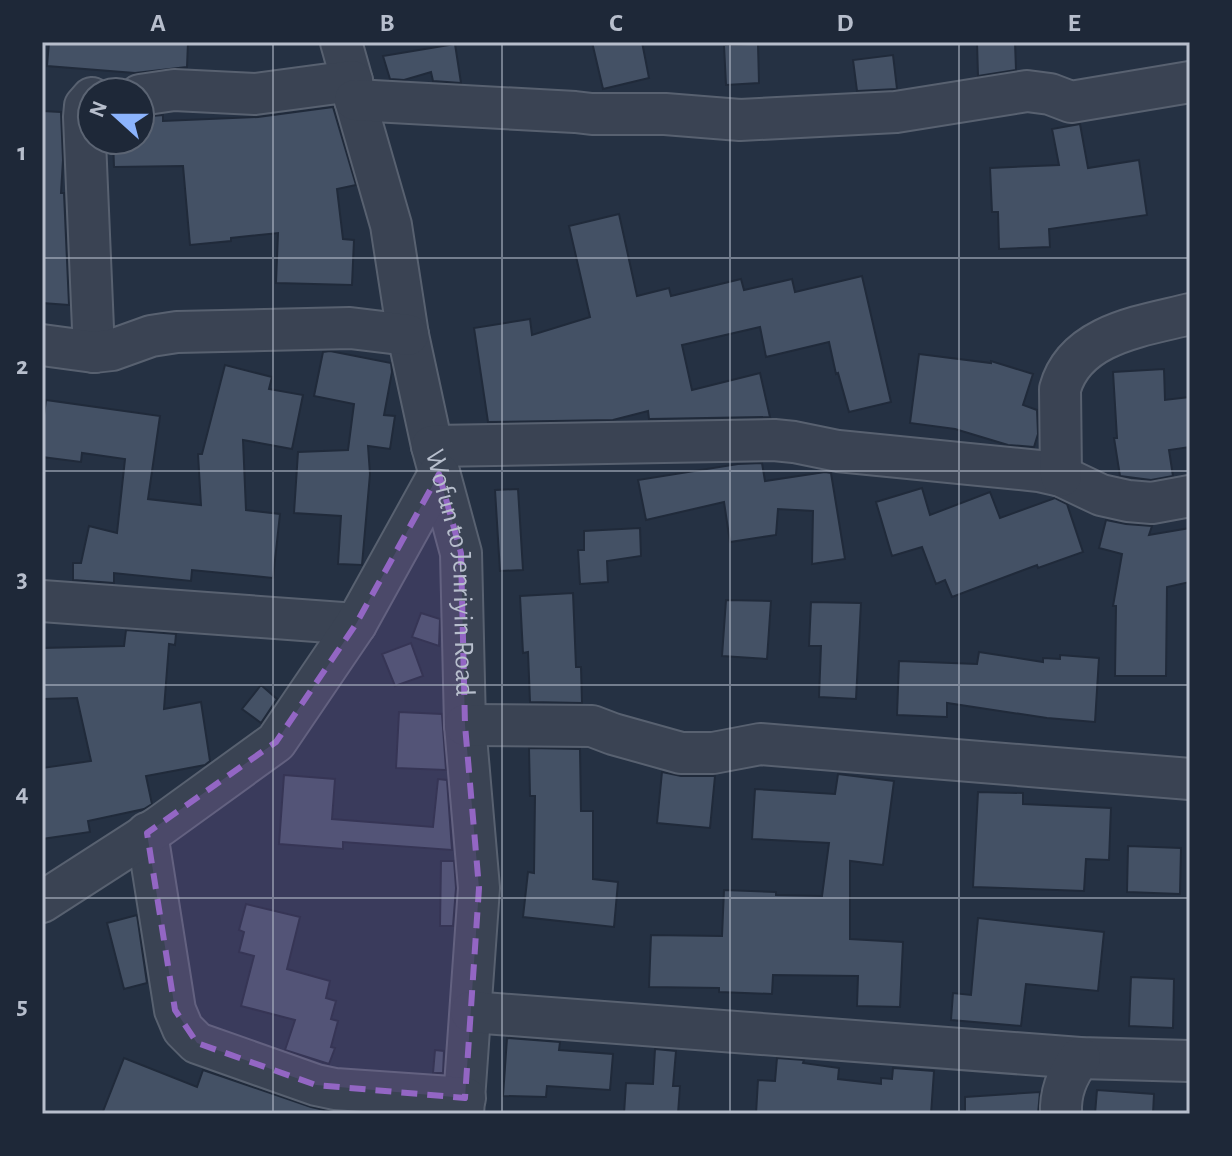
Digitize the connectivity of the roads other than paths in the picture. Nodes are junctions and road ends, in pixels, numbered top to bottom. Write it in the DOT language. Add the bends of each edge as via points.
graph roads {
  1 [pos="341,42"];
  2 [pos="1190,82"];
  3 [pos="353,90"];
  4 [pos="156,93"];
  5 [pos="86,156"];
  6 [pos="1190,314"];
  7 [pos="408,335"];
  8 [pos="42,345"];
  9 [pos="94,352"];
  10 [pos="435,460"];
  11 [pos="1061,476"];
  12 [pos="1190,496"];
  13 [pos="42,601"];
  14 [pos="356,624"];
  15 [pos="465,725"];
  16 [pos="1190,779"];
  17 [pos="147,833"];
  18 [pos="42,902"];
  19 [pos="471,1012"];
  20 [pos="1080,1058"];
  21 [pos="1190,1061"];
  22 [pos="464,1106"];
  23 [pos="1061,1114"];
  1 -- 3 [label="street, Wofun to Jenriyin Road"];
  2 -- 3 [label="street" via="1071,102 1027,91 896,112 740,120 592,114"];
  3 -- 4 [label="street"];
  3 -- 7 [label="street, Wofun to Jenriyin Road" via="391,225"];
  5 -- 9 [label="street"];
  6 -- 11 [label="street" via="1128,330 1091,346 1073,362 1060,389"];
  7 -- 9 [label="street" via="350,328 177,332"];
  7 -- 10 [label="street, Wofun to Jenriyin Road"];
  8 -- 9 [label="street"];
  10 -- 11 [label="street" via="774,440"];
  10 -- 14 [label="street"];
  10 -- 15 [label="street, Wofun to Jenriyin Road" via="461,553"];
  11 -- 12 [label="street" via="1128,501"];
  13 -- 14 [label="street"];
  14 -- 17 [label="street" via="276,742"];
  15 -- 16 [label="street" via="592,726 681,753 760,744"];
  15 -- 19 [label="street, Wofun to Jenriyin Road" via="479,888"];
  17 -- 18 [label="street"];
  17 -- 22 [label="street" via="175,1010 197,1043 316,1085"];
  19 -- 20 [label="street"];
  19 -- 22 [label="street, Wofun to Jenriyin Road"];
  20 -- 21 [label="street"];
  20 -- 23 [label="street" via="1067,1076"];
}
